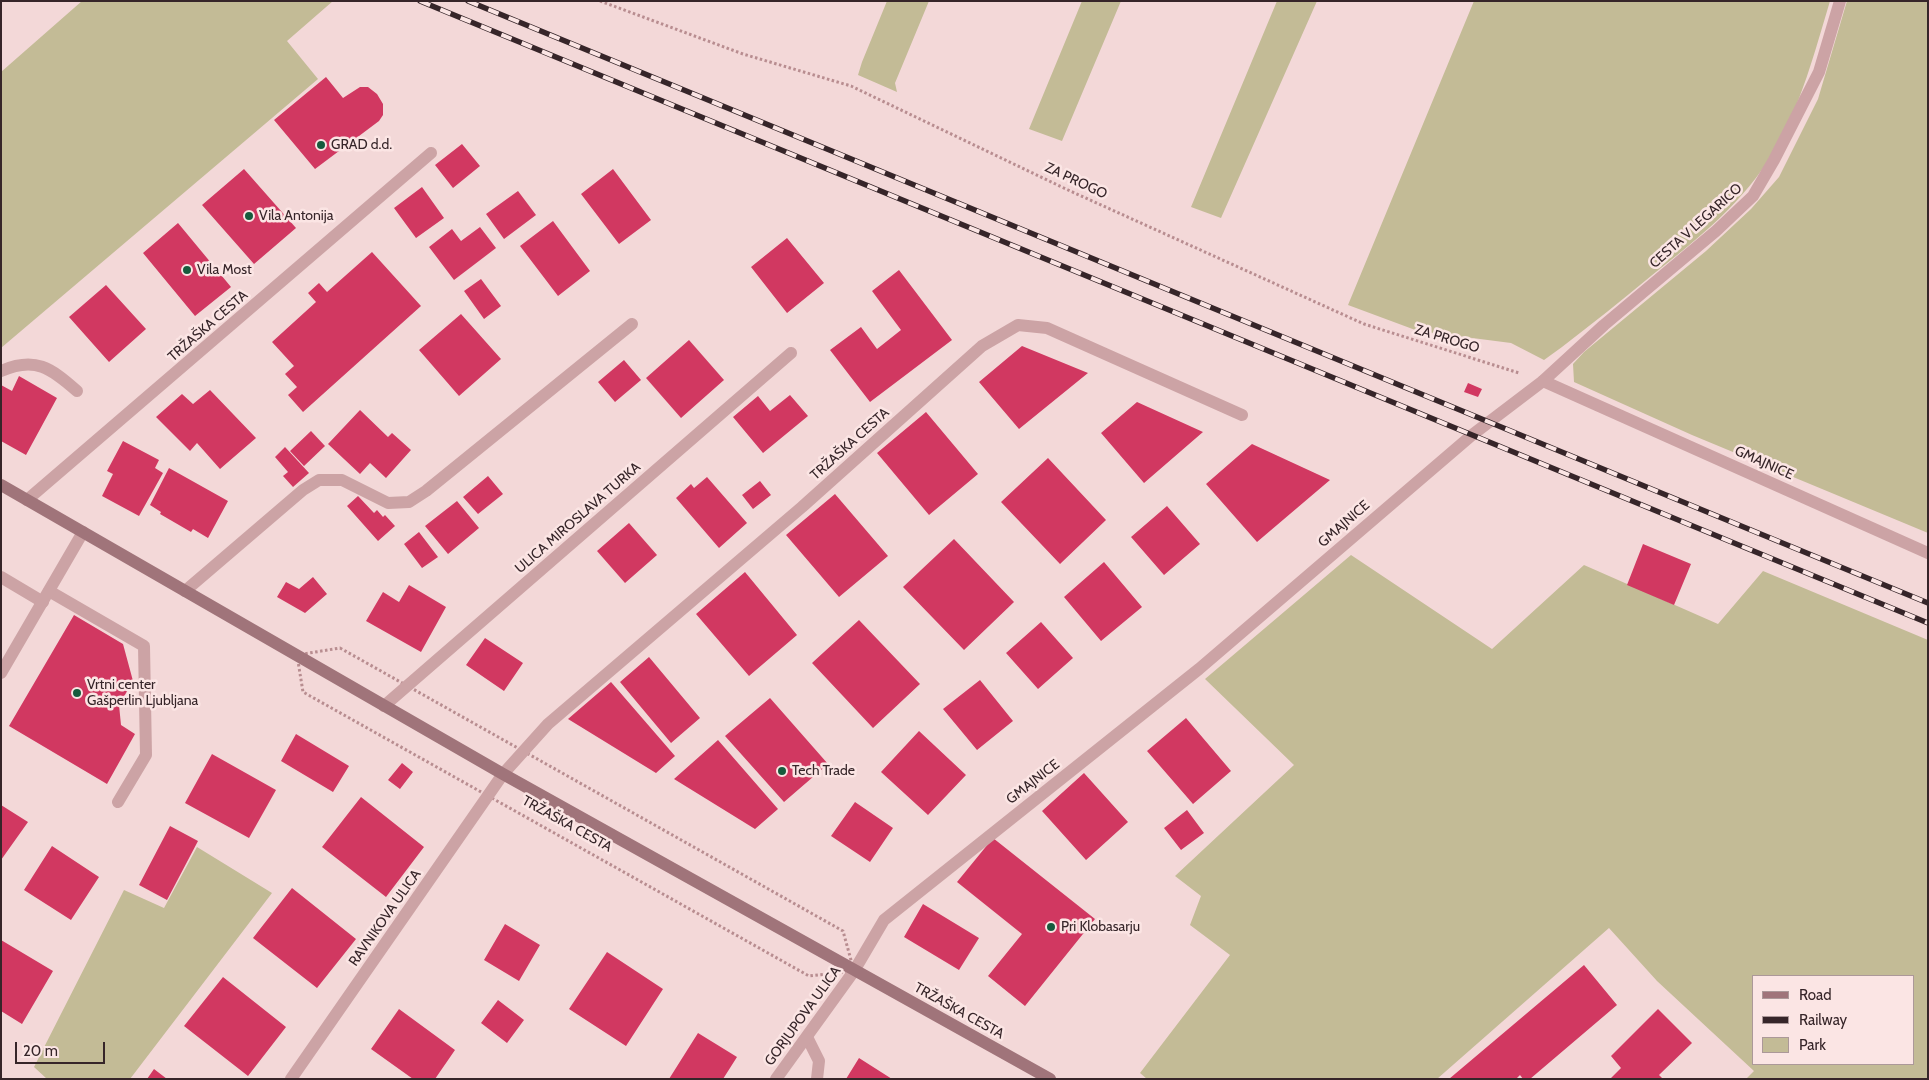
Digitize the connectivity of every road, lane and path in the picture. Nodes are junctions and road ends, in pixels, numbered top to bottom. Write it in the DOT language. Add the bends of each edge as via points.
graph roads {
  1 [pos="600,1"];
  2 [pos="1840,1"];
  3 [pos="431,153"];
  4 [pos="632,324"];
  5 [pos="791,353"];
  6 [pos="1,371"];
  7 [pos="1543,381"];
  8 [pos="77,391"];
  9 [pos="1242,416"];
  10 [pos="1,485"];
  11 [pos="27,500"];
  12 [pos="83,532"];
  13 [pos="1928,553"];
  14 [pos="1,577"];
  15 [pos="185,591"];
  16 [pos="46,596"];
  17 [pos="297,655"];
  18 [pos="1,673"];
  19 [pos="408,686"];
  20 [pos="384,706"];
  21 [pos="523,752"];
  22 [pos="503,774"];
  23 [pos="487,797"];
  24 [pos="118,802"];
  25 [pos="854,970"];
  26 [pos="807,1037"];
  27 [pos="291,1079"];
  28 [pos="776,1079"];
  29 [pos="817,1079"];
  30 [pos="1050,1079"];
  1 -- 7 [label="path, ZA PROGO" via="743,54 851,86 1068,190 1364,324"];
  2 -- 7 [label="street, CESTA V LEGARICO" via="1819,72 1752,196 1716,232"];
  3 -- 11 [label="street, TRŽAŠKA CESTA"];
  4 -- 15 [label="street" via="409,502 388,503 342,480 319,480 303,490"];
  5 -- 19 [label="street, ULICA MIROSLAVA TURKA"];
  6 -- 8 [label="street" via="25,363 44,367"];
  7 -- 13 [label="street, GMAJNICE"];
  7 -- 25 [label="street, GMAJNICE" via="1465,441 1199,669 884,920"];
  9 -- 21 [label="street, TRŽAŠKA CESTA" via="1047,328 1018,324 982,346 548,724"];
  10 -- 11 [label="main road, TRŽAŠKA CESTA"];
  11 -- 12 [label="main road, TRŽAŠKA CESTA"];
  12 -- 15 [label="main road, TRŽAŠKA CESTA"];
  12 -- 16 [label="street"];
  14 -- 16 [label="street"];
  15 -- 17 [label="main road, TRŽAŠKA CESTA"];
  16 -- 18 [label="street"];
  16 -- 24 [label="street" via="144,646 146,755"];
  17 -- 19 [label="path" via="340,648"];
  17 -- 20 [label="main road, TRŽAŠKA CESTA"];
  17 -- 23 [label="path, TRŽAŠKA CESTA" via="303,692"];
  19 -- 20 [label="street, ULICA MIROSLAVA TURKA"];
  19 -- 21 [label="path"];
  20 -- 22 [label="main road, TRŽAŠKA CESTA"];
  21 -- 22 [label="street, TRŽAŠKA CESTA"];
  21 -- 25 [label="path" via="842,932"];
  22 -- 23 [label="street, RAVNIKOVA ULICA"];
  22 -- 25 [label="main road, TRŽAŠKA CESTA"];
  23 -- 25 [label="path, TRŽAŠKA CESTA" via="809,976"];
  23 -- 27 [label="street, RAVNIKOVA ULICA"];
  25 -- 26 [label="street, GORJUPOVA ULICA"];
  25 -- 30 [label="main road, TRŽAŠKA CESTA"];
  26 -- 28 [label="street, GORJUPOVA ULICA"];
  26 -- 29 [label="street" via="819,1061"];
}
